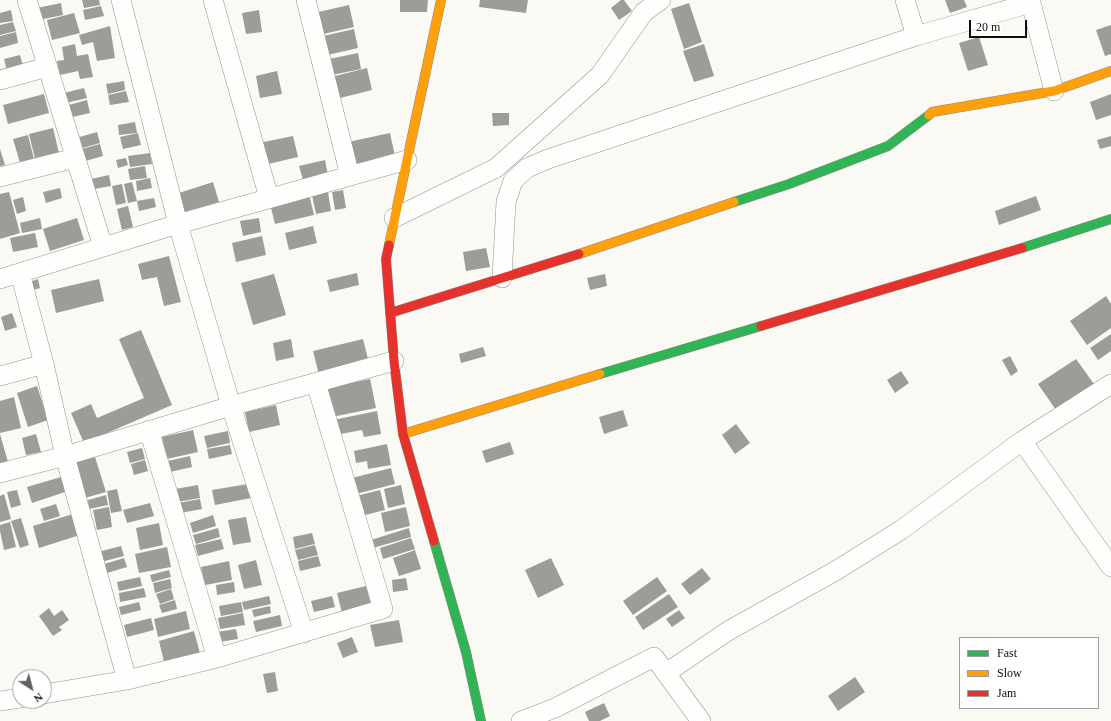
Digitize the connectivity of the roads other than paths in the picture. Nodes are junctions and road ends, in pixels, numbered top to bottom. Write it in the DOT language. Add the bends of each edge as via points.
graph roads {
  1 [pos="27,0"];
  2 [pos="121,0"];
  3 [pos="213,0"];
  4 [pos="306,0"];
  5 [pos="441,0"];
  6 [pos="661,0"];
  7 [pos="905,0"];
  8 [pos="1031,1"];
  9 [pos="916,36"];
  10 [pos="48,67"];
  11 [pos="1111,71"];
  12 [pos="0,80"];
  13 [pos="1054,91"];
  14 [pos="75,158"];
  15 [pos="407,160"];
  16 [pos="350,176"];
  17 [pos="0,177"];
  18 [pos="269,198"];
  19 [pos="394,218"];
  20 [pos="1111,219"];
  21 [pos="178,224"];
  22 [pos="103,247"];
  23 [pos="20,273"];
  24 [pos="502,278"];
  25 [pos="0,279"];
  26 [pos="390,313"];
  27 [pos="394,362"];
  28 [pos="44,364"];
  29 [pos="0,376"];
  30 [pos="316,383"];
  31 [pos="1110,386"];
  32 [pos="231,406"];
  33 [pos="149,430"];
  34 [pos="403,434"];
  35 [pos="1022,441"];
  36 [pos="65,456"];
  37 [pos="0,473"];
  38 [pos="1111,567"];
  39 [pos="304,633"];
  40 [pos="217,658"];
  41 [pos="666,673"];
  42 [pos="127,680"];
  43 [pos="52,693"];
  44 [pos="12,699"];
  45 [pos="0,701"];
  46 [pos="481,721"];
  47 [pos="521,721"];
  48 [pos="701,721"];
  1 -- 10 [label="street"];
  2 -- 21 [label="street"];
  3 -- 18 [label="street"];
  4 -- 16 [label="street"];
  5 -- 15 [label="street"];
  6 -- 19 [label="street" via="644,12 600,75 496,168"];
  7 -- 9 [label="street"];
  8 -- 9 [label="street"];
  8 -- 13 [label="street"];
  9 -- 24 [label="street" via="527,168 513,181 506,202"];
  10 -- 12 [label="street"];
  10 -- 14 [label="street"];
  11 -- 13 [label="street"];
  13 -- 24 [label="street" via="932,112 888,146 789,184"];
  14 -- 17 [label="street"];
  14 -- 22 [label="street"];
  15 -- 16 [label="street"];
  15 -- 19 [label="street"];
  16 -- 18 [label="street"];
  18 -- 21 [label="street"];
  19 -- 26 [label="street" via="386,259"];
  20 -- 34 [label="street" via="985,260"];
  21 -- 22 [label="street"];
  21 -- 32 [label="street"];
  22 -- 23 [label="street"];
  23 -- 25 [label="street"];
  23 -- 28 [label="street"];
  24 -- 26 [label="street"];
  26 -- 27 [label="street"];
  27 -- 30 [label="street"];
  27 -- 34 [label="street"];
  28 -- 29 [label="street"];
  28 -- 36 [label="street"];
  30 -- 32 [label="street"];
  30 -- 39 [label="street" via="383,609"];
  31 -- 35 [label="street"];
  32 -- 33 [label="street"];
  32 -- 39 [label="street"];
  33 -- 36 [label="street"];
  33 -- 40 [label="street"];
  34 -- 46 [label="street" via="466,652"];
  35 -- 38 [label="street"];
  35 -- 41 [label="street" via="902,530 728,631"];
  36 -- 37 [label="street"];
  36 -- 42 [label="street"];
  39 -- 40 [label="street"];
  40 -- 42 [label="street"];
  41 -- 47 [label="street" via="654,657 555,708"];
  41 -- 48 [label="street"];
  42 -- 43 [label="street"];
  44 -- 45 [label="street"];
}
